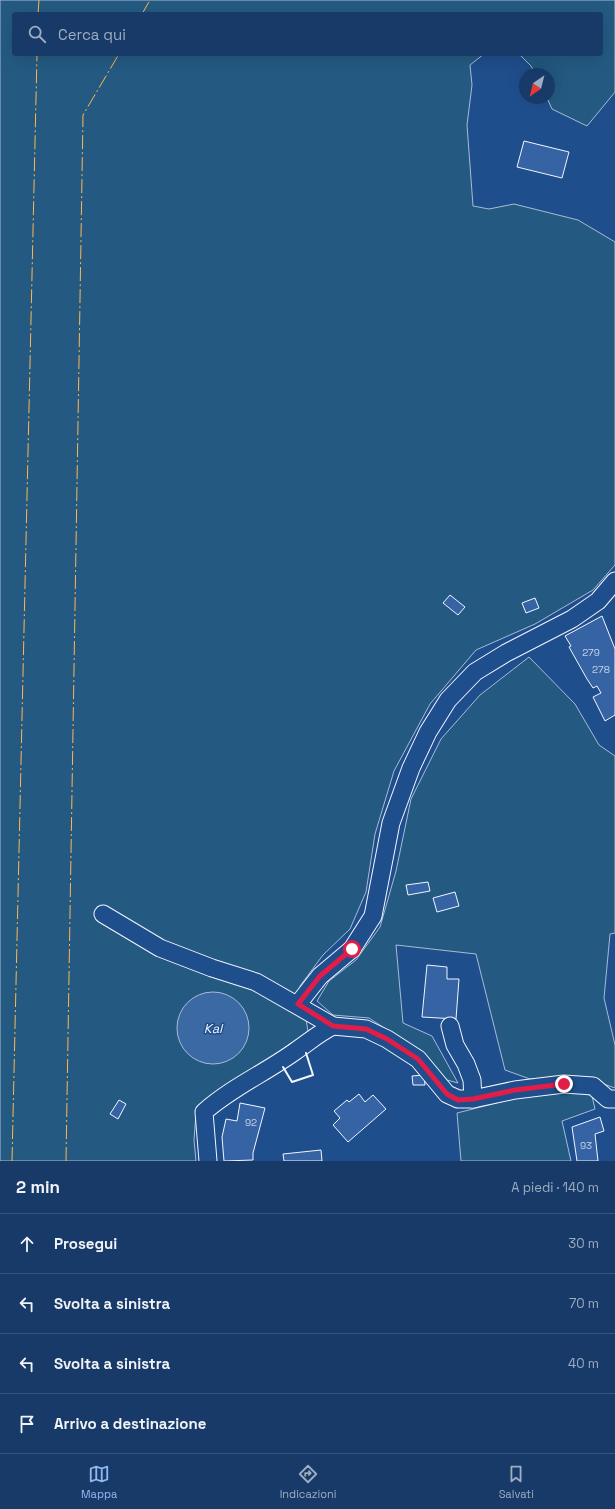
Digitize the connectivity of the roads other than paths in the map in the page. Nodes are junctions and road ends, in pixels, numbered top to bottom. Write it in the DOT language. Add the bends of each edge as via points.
graph roads {
  1 [pos="615,581"];
  2 [pos="103,914"];
  3 [pos="298,1004"];
  4 [pos="333,1026"];
  5 [pos="450,1026"];
  6 [pos="473,1099"];
  7 [pos="615,1099"];
  8 [pos="208,1161"];
  1 -- 3 [label="street" via="598,601 572,619 506,652 475,672 448,700 421,746 390,823 373,916 352,949 320,976"];
  2 -- 3 [label="street" via="160,948 256,982"];
  3 -- 4 [label="street"];
  4 -- 6 [label="street" via="366,1029 387,1039 418,1059 447,1094 458,1100"];
  4 -- 8 [label="street" via="315,1035 297,1050 229,1092 204,1112"];
  5 -- 6 [label="street" via="455,1045 472,1080"];
  6 -- 7 [label="street" via="522,1088 564,1084 593,1086 608,1099"];
}
